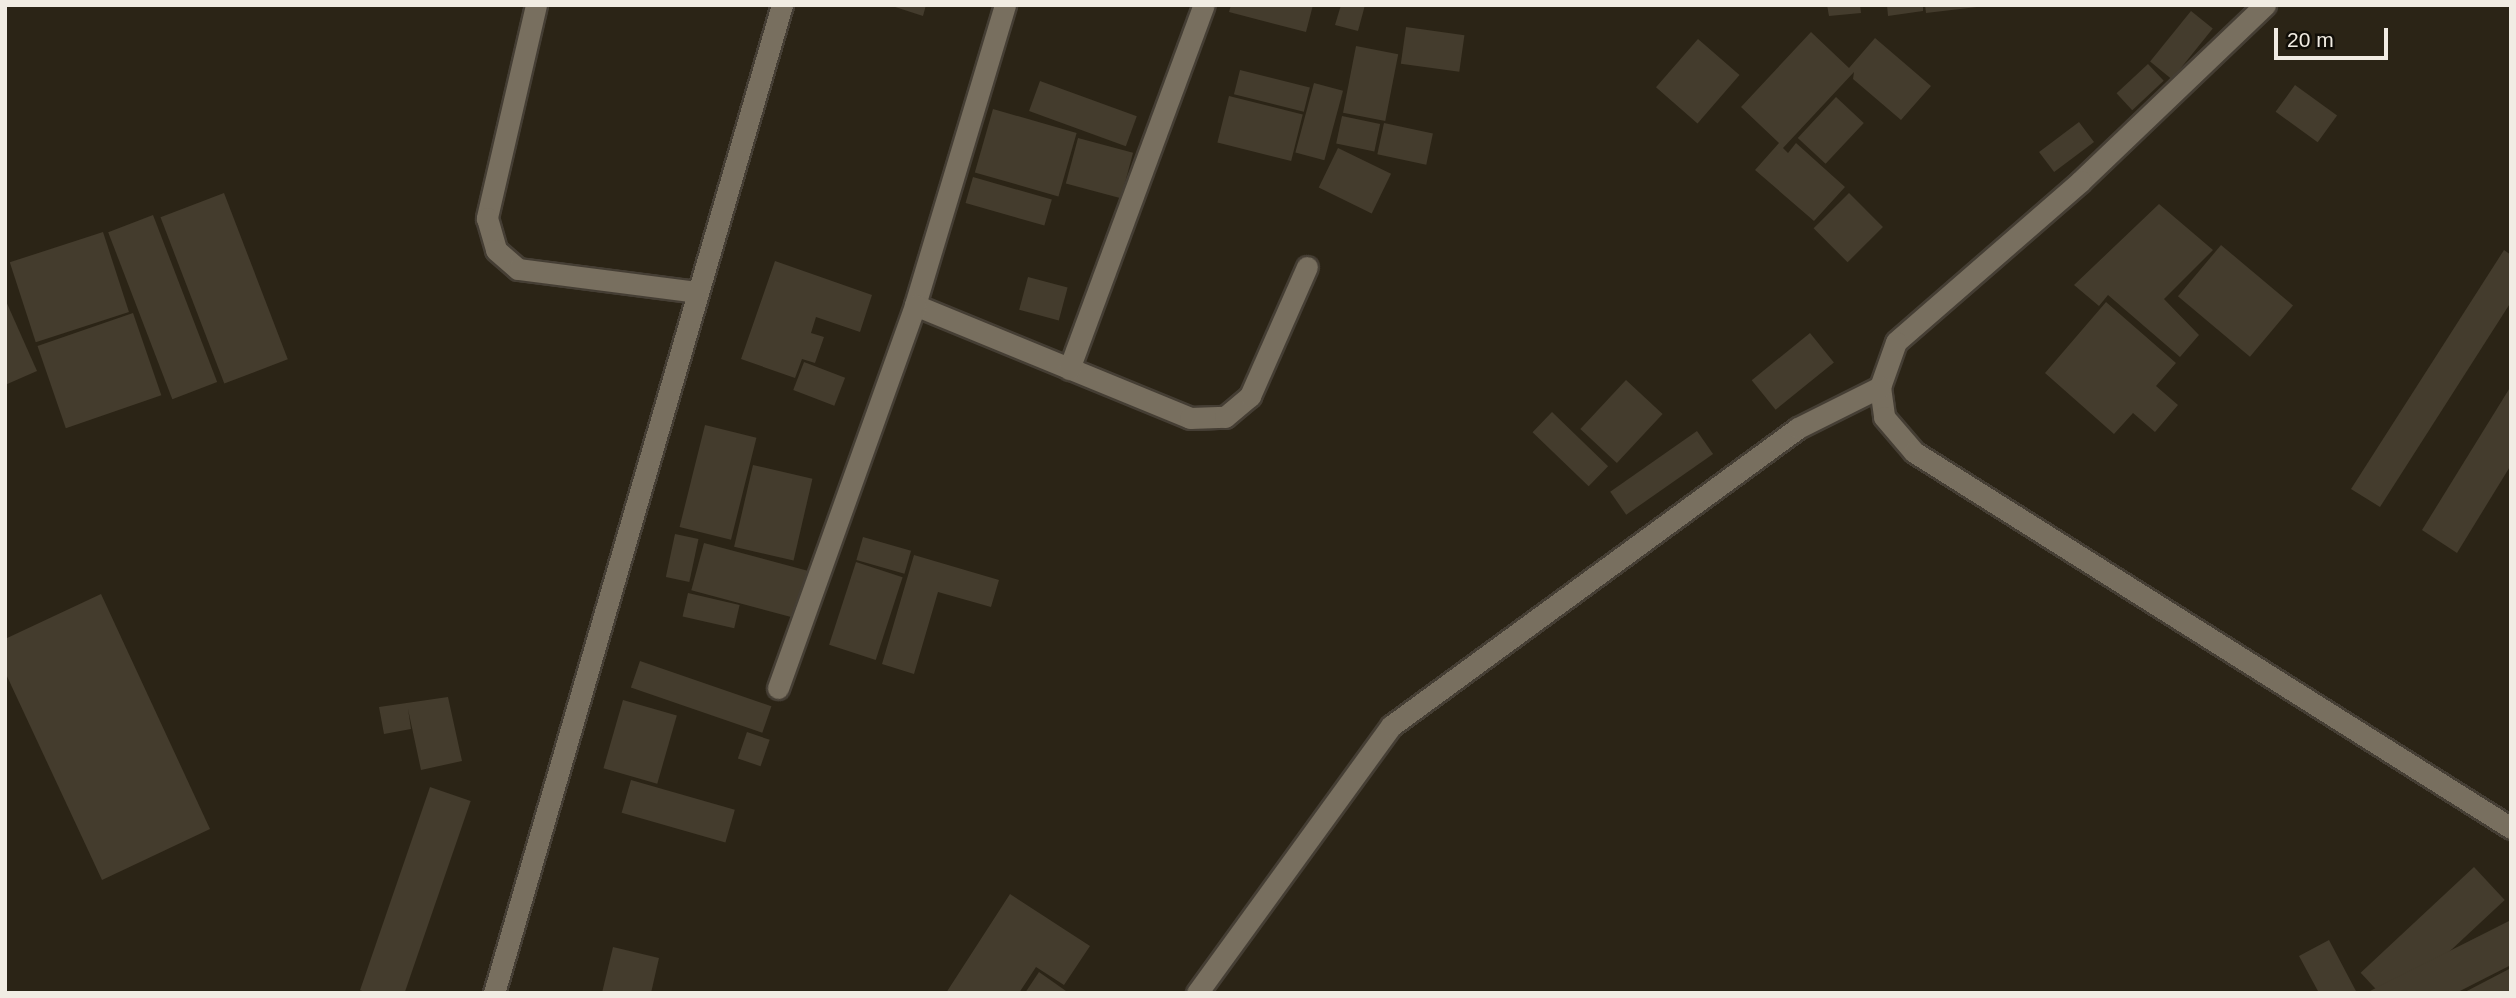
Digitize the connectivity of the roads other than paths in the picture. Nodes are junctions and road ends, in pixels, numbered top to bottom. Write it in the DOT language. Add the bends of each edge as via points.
graph roads {
  1 [pos="536,5"];
  2 [pos="782,5"];
  3 [pos="1005,5"];
  4 [pos="1204,5"];
  5 [pos="2265,5"];
  6 [pos="1307,268"];
  7 [pos="698,292"];
  8 [pos="915,305"];
  9 [pos="1069,369"];
  10 [pos="1880,387"];
  11 [pos="778,688"];
  12 [pos="2511,828"];
  13 [pos="494,993"];
  14 [pos="1197,993"];
  1 -- 7 [label="street" via="487,218 496,250 518,269"];
  2 -- 7 [label="street"];
  3 -- 8 [label="street"];
  4 -- 9 [label="street"];
  5 -- 10 [label="street" via="2081,181 1896,342"];
  6 -- 9 [label="street" via="1250,396 1224,417 1190,418"];
  7 -- 13 [label="street"];
  8 -- 9 [label="street"];
  8 -- 11 [label="street"];
  10 -- 12 [label="street" via="1884,418 1914,452"];
  10 -- 14 [label="street" via="1798,428 1391,726"];
}
